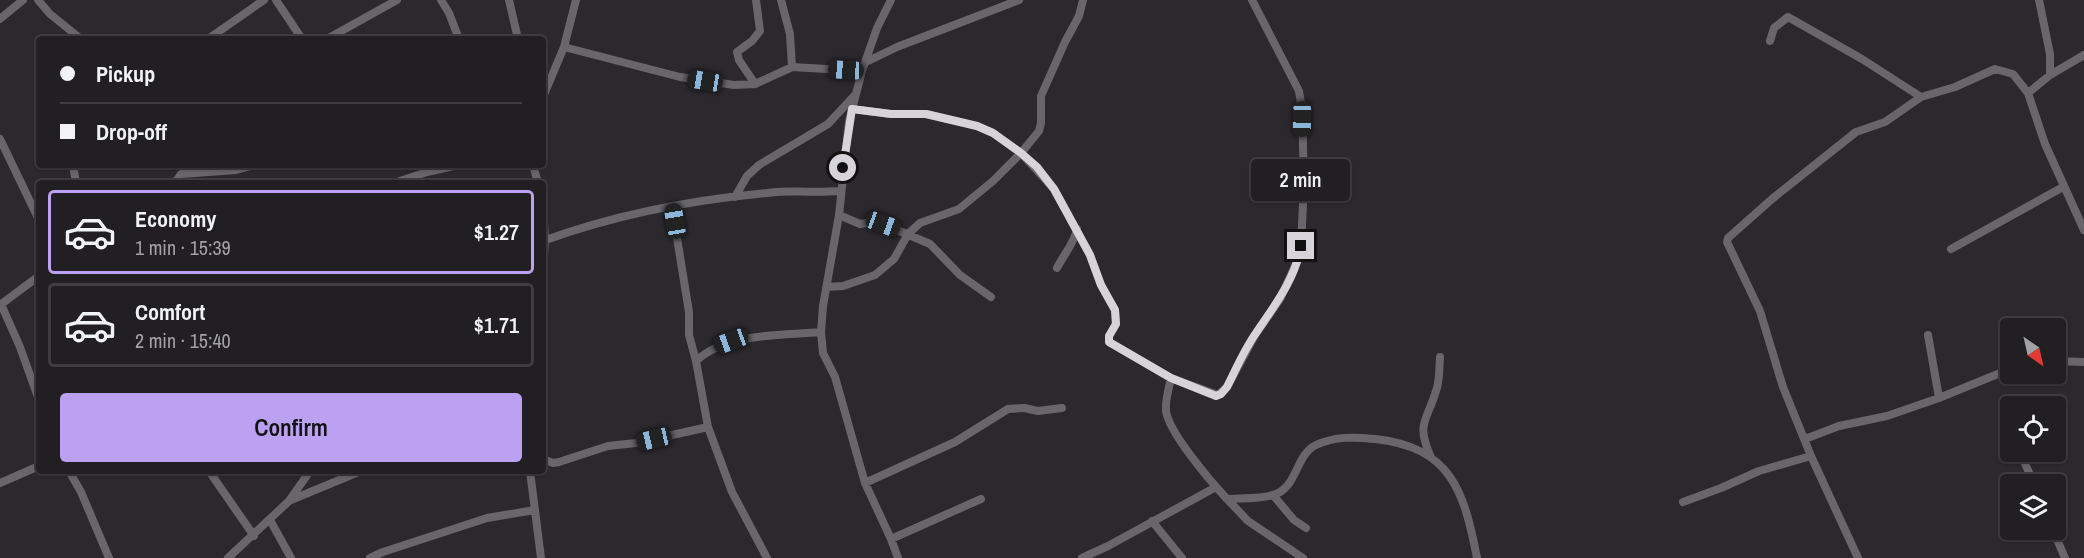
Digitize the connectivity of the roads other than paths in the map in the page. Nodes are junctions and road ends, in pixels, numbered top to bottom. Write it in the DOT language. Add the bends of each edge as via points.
graph roads {
  1 [pos="22,0"];
  2 [pos="38,0"];
  3 [pos="264,0"];
  4 [pos="276,0"];
  5 [pos="397,0"];
  6 [pos="441,0"];
  7 [pos="509,0"];
  8 [pos="576,0"];
  9 [pos="756,0"];
  10 [pos="781,0"];
  11 [pos="891,0"];
  12 [pos="1019,0"];
  13 [pos="1083,0"];
  14 [pos="1252,0"];
  15 [pos="2039,0"];
  16 [pos="0,19"];
  17 [pos="77,36"];
  18 [pos="212,36"];
  19 [pos="300,36"];
  20 [pos="332,36"];
  21 [pos="458,36"];
  22 [pos="517,36"];
  23 [pos="1770,41"];
  24 [pos="564,47"];
  25 [pos="2084,55"];
  26 [pos="866,62"];
  27 [pos="792,67"];
  28 [pos="862,70"];
  29 [pos="2050,75"];
  30 [pos="755,84"];
  31 [pos="546,90"];
  32 [pos="857,93"];
  33 [pos="2028,93"];
  34 [pos="1921,97"];
  35 [pos="852,109"];
  36 [pos="0,140"];
  37 [pos="1021,153"];
  38 [pos="244,168"];
  39 [pos="428,168"];
  40 [pos="177,180"];
  41 [pos="401,180"];
  42 [pos="2063,187"];
  43 [pos="840,191"];
  44 [pos="735,197"];
  45 [pos="672,207"];
  46 [pos="36,208"];
  47 [pos="839,215"];
  48 [pos="1077,229"];
  49 [pos="2084,230"];
  50 [pos="908,234"];
  51 [pos="546,240"];
  52 [pos="1951,249"];
  53 [pos="1057,268"];
  54 [pos="36,278"];
  55 [pos="827,287"];
  56 [pos="991,297"];
  57 [pos="0,304"];
  58 [pos="820,332"];
  59 [pos="1928,335"];
  60 [pos="1440,357"];
  61 [pos="696,361"];
  62 [pos="2066,361"];
  63 [pos="2084,362"];
  64 [pos="2000,373"];
  65 [pos="1171,378"];
  66 [pos="36,392"];
  67 [pos="1939,398"];
  68 [pos="1062,408"];
  69 [pos="708,427"];
  70 [pos="1805,439"];
  71 [pos="1430,455"];
  72 [pos="1811,456"];
  73 [pos="546,460"];
  74 [pos="36,467"];
  75 [pos="71,474"];
  76 [pos="211,474"];
  77 [pos="308,474"];
  78 [pos="354,474"];
  79 [pos="530,474"];
  80 [pos="0,483"];
  81 [pos="865,483"];
  82 [pos="1216,487"];
  83 [pos="1273,495"];
  84 [pos="981,499"];
  85 [pos="1227,499"];
  86 [pos="289,501"];
  87 [pos="1683,501"];
  88 [pos="534,510"];
  89 [pos="270,520"];
  90 [pos="1152,521"];
  91 [pos="1306,528"];
  92 [pos="254,536"];
  93 [pos="891,539"];
  94 [pos="2057,540"];
  95 [pos="109,558"];
  96 [pos="228,558"];
  97 [pos="291,558"];
  98 [pos="369,558"];
  99 [pos="541,558"];
  100 [pos="767,558"];
  101 [pos="898,558"];
  102 [pos="1082,558"];
  103 [pos="1182,558"];
  104 [pos="1303,558"];
  105 [pos="1477,558"];
  106 [pos="1858,558"];
  107 [pos="2065,558"];
  1 -- 16 [label="street"];
  2 -- 17 [label="street"];
  3 -- 18 [label="street"];
  4 -- 19 [label="street"];
  5 -- 20 [label="street"];
  6 -- 21 [label="street"];
  7 -- 22 [label="street"];
  8 -- 24 [label="street"];
  9 -- 30 [label="street" via="760,31 737,52"];
  10 -- 27 [label="street" via="790,34"];
  11 -- 26 [label="street"];
  12 -- 26 [label="street"];
  13 -- 37 [label="street" via="1041,96 1039,131"];
  14 -- 65 [label="street" via="1301,100 1304,183 1299,257 1280,299 1254,335 1221,394 1216,396"];
  15 -- 29 [label="street" via="2050,54"];
  23 -- 34 [label="street" via="1774,28 1788,17"];
  24 -- 30 [label="street" via="680,77"];
  24 -- 31 [label="street"];
  25 -- 29 [label="street"];
  26 -- 28 [label="street"];
  27 -- 28 [label="street"];
  27 -- 30 [label="street"];
  28 -- 32 [label="street"];
  29 -- 33 [label="street"];
  32 -- 35 [label="street"];
  32 -- 44 [label="street" via="828,124 759,165"];
  33 -- 34 [label="street" via="2013,74 1995,69"];
  33 -- 42 [label="street"];
  34 -- 70 [label="street" via="1885,122 1856,132 1726,242 1760,311 1778,374"];
  35 -- 37 [label="street" via="926,114 977,126"];
  35 -- 43 [label="street"];
  36 -- 46 [label="street"];
  37 -- 48 [label="street" via="1054,189"];
  37 -- 50 [label="street" via="959,209 920,223"];
  38 -- 40 [label="street" via="181,174"];
  39 -- 41 [label="street"];
  42 -- 49 [label="street"];
  42 -- 52 [label="street"];
  43 -- 44 [label="street"];
  43 -- 47 [label="street"];
  44 -- 45 [label="street"];
  45 -- 51 [label="street" via="633,214"];
  45 -- 61 [label="street" via="689,312 690,345"];
  47 -- 50 [label="street" via="860,224 875,222"];
  47 -- 55 [label="street"];
  48 -- 53 [label="street" via="1075,240"];
  48 -- 65 [label="street" via="1115,310 1116,324 1109,342"];
  50 -- 55 [label="street" via="894,259 875,275"];
  50 -- 56 [label="street" via="930,244 968,282"];
  54 -- 57 [label="street"];
  55 -- 58 [label="street"];
  57 -- 66 [label="street"];
  58 -- 61 [label="street" via="731,341"];
  58 -- 81 [label="street" via="823,354 835,377"];
  59 -- 67 [label="street"];
  60 -- 71 [label="street" via="1437,388 1423,424"];
  61 -- 69 [label="street"];
  62 -- 63 [label="street"];
  64 -- 67 [label="street"];
  65 -- 82 [label="street" via="1166,406 1168,421"];
  67 -- 70 [label="street"];
  68 -- 81 [label="street" via="1008,409 955,442"];
  69 -- 73 [label="street" via="608,446 559,462"];
  69 -- 100 [label="street" via="732,492"];
  70 -- 72 [label="street"];
  71 -- 83 [label="street" via="1389,440 1337,438 1309,450 1288,484"];
  71 -- 105 [label="street" via="1456,484"];
  72 -- 87 [label="street" via="1759,471"];
  72 -- 106 [label="street"];
  74 -- 80 [label="street"];
  75 -- 95 [label="street"];
  76 -- 92 [label="street"];
  77 -- 86 [label="street"];
  78 -- 86 [label="street"];
  79 -- 88 [label="street"];
  81 -- 93 [label="street"];
  82 -- 85 [label="street"];
  82 -- 90 [label="street"];
  83 -- 85 [label="street"];
  83 -- 91 [label="street"];
  84 -- 93 [label="street"];
  85 -- 104 [label="street" via="1248,521"];
  86 -- 89 [label="street"];
  88 -- 98 [label="street" via="487,518"];
  88 -- 99 [label="street"];
  89 -- 92 [label="street"];
  89 -- 97 [label="street"];
  90 -- 102 [label="street"];
  90 -- 103 [label="street"];
  92 -- 96 [label="street"];
  93 -- 101 [label="street"];
  94 -- 107 [label="street"];
}
